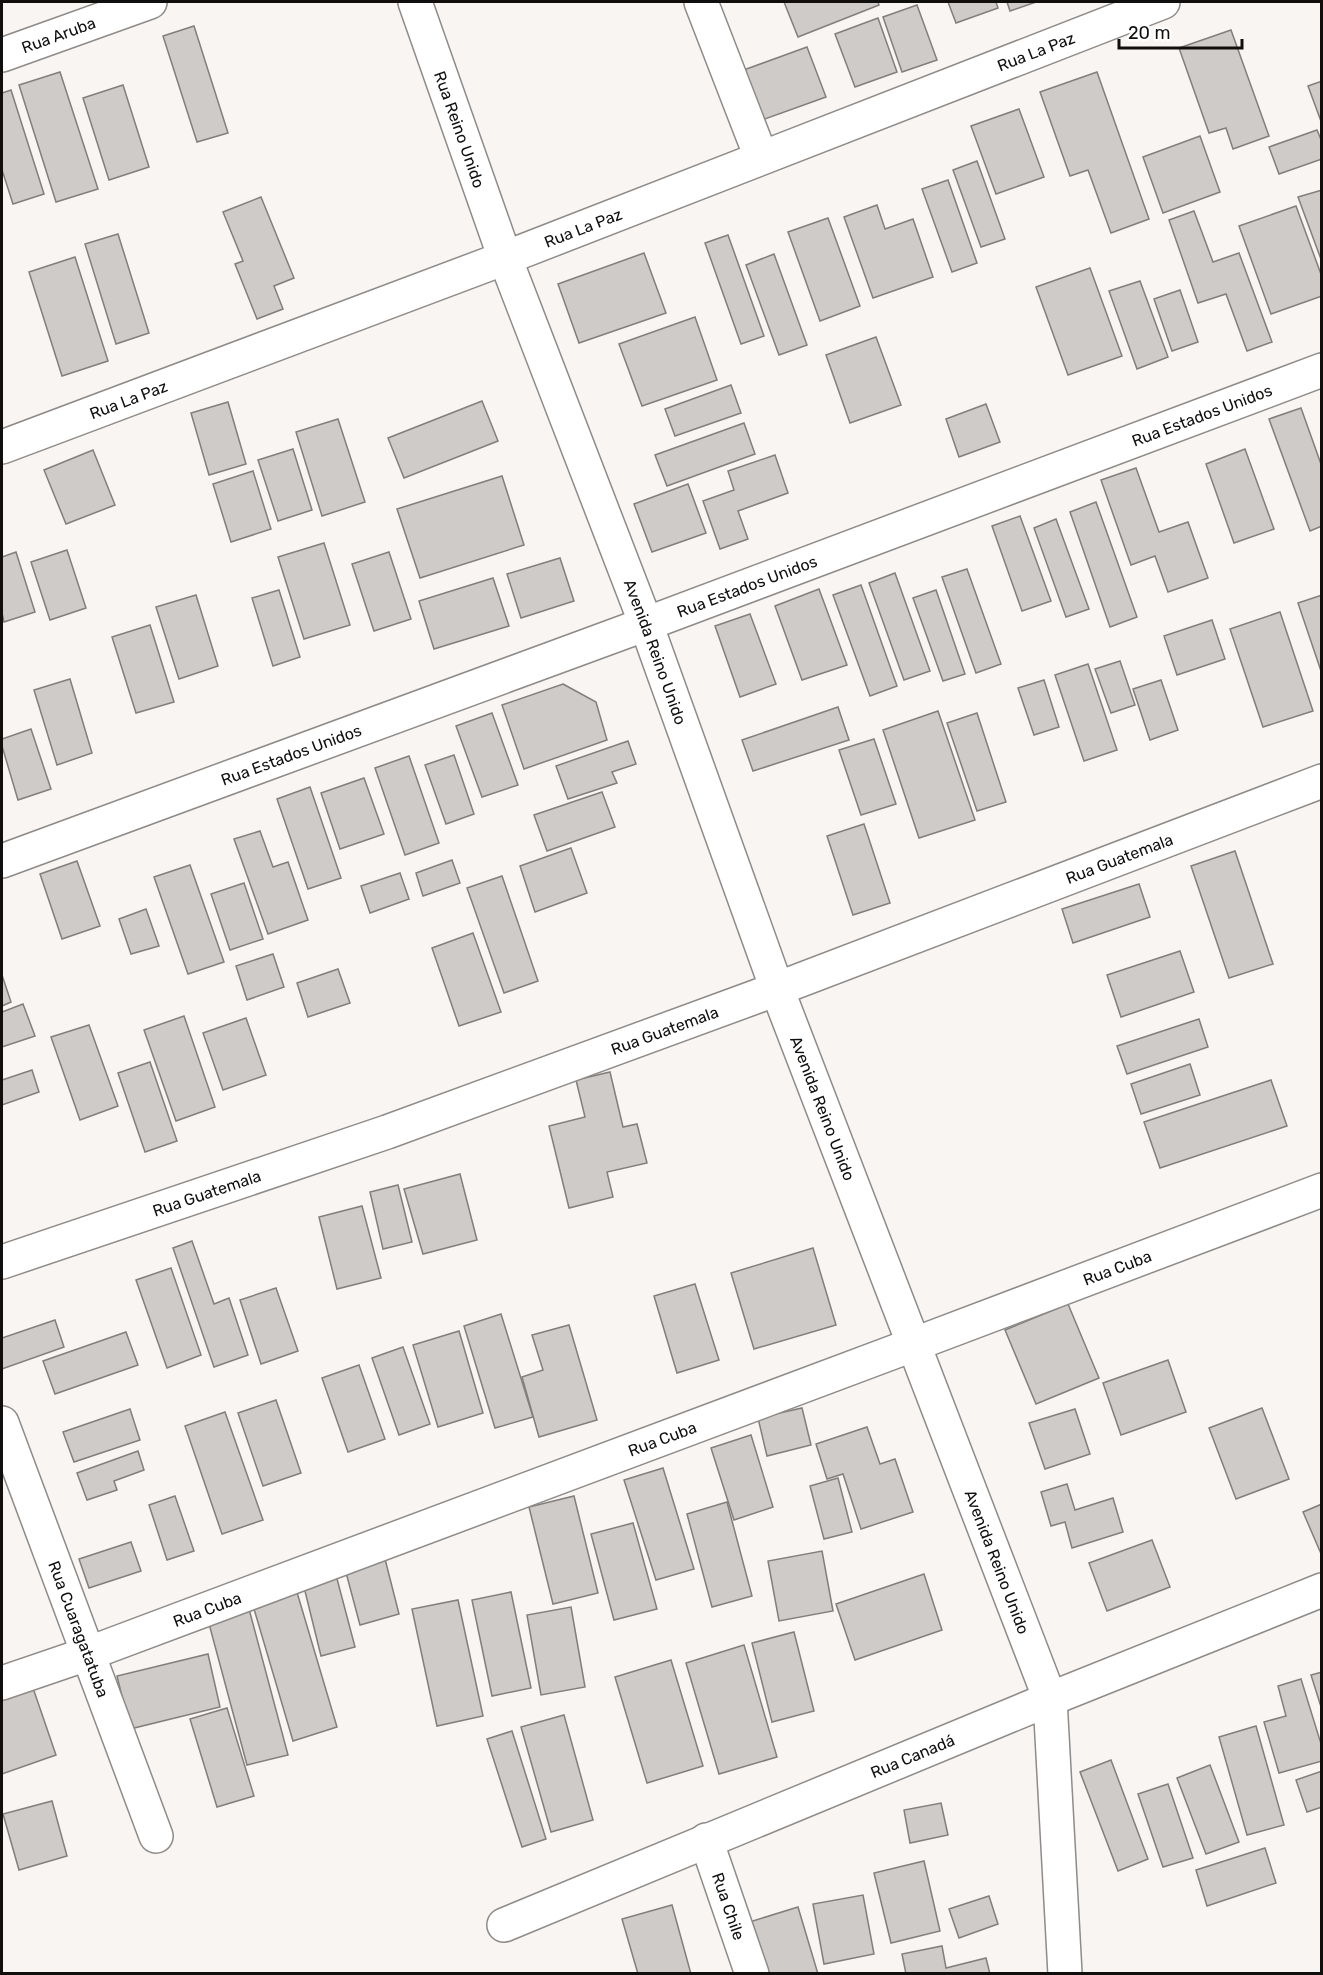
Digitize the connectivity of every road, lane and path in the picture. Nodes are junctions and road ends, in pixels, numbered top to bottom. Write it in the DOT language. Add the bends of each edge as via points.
graph roads {
  1 [pos="150,2"];
  2 [pos="415,2"];
  3 [pos="701,2"];
  4 [pos="1163,2"];
  5 [pos="2,55"];
  6 [pos="761,157"];
  7 [pos="505,258"];
  8 [pos="1322,370"];
  9 [pos="2,447"];
  10 [pos="646,624"];
  11 [pos="1322,781"];
  12 [pos="2,861"];
  13 [pos="777,989"];
  14 [pos="1322,1190"];
  15 [pos="2,1262"];
  16 [pos="915,1344"];
  17 [pos="2,1423"];
  18 [pos="1322,1590"];
  19 [pos="87,1654"];
  20 [pos="2,1683"];
  21 [pos="1050,1699"];
  22 [pos="156,1836"];
  23 [pos="706,1840"];
  24 [pos="504,1924"];
  25 [pos="752,1974"];
  26 [pos="1065,1974"];
  1 -- 5 [label="street, Rua Aruba"];
  2 -- 7 [label="street, Rua Reino Unido"];
  3 -- 6 [label="street"];
  4 -- 6 [label="street, Rua La Paz"];
  6 -- 7 [label="street, Rua La Paz"];
  7 -- 9 [label="street, Rua La Paz"];
  7 -- 10 [label="street, Avenida Reino Unido"];
  8 -- 10 [label="street, Rua Estados Unidos"];
  10 -- 12 [label="street, Rua Estados Unidos"];
  10 -- 13 [label="street, Avenida Reino Unido"];
  11 -- 13 [label="street, Rua Guatemala"];
  13 -- 15 [label="street, Rua Guatemala" via="387,1132"];
  13 -- 16 [label="street, Avenida Reino Unido"];
  14 -- 16 [label="street, Rua Cuba"];
  16 -- 19 [label="street, Rua Cuba"];
  16 -- 21 [label="street, Avenida Reino Unido"];
  17 -- 19 [label="street, Rua Cuaragatatuba"];
  18 -- 21 [label="street, Rua Canadá"];
  19 -- 20 [label="street, Rua Cuba"];
  19 -- 22 [label="street, Rua Cuaragatatuba"];
  21 -- 23 [label="street, Rua Canadá"];
  21 -- 26 [label="street, Avenida Reino Unido"];
  23 -- 24 [label="street, Rua Canadá"];
  23 -- 25 [label="street, Rua Chile"];
}
